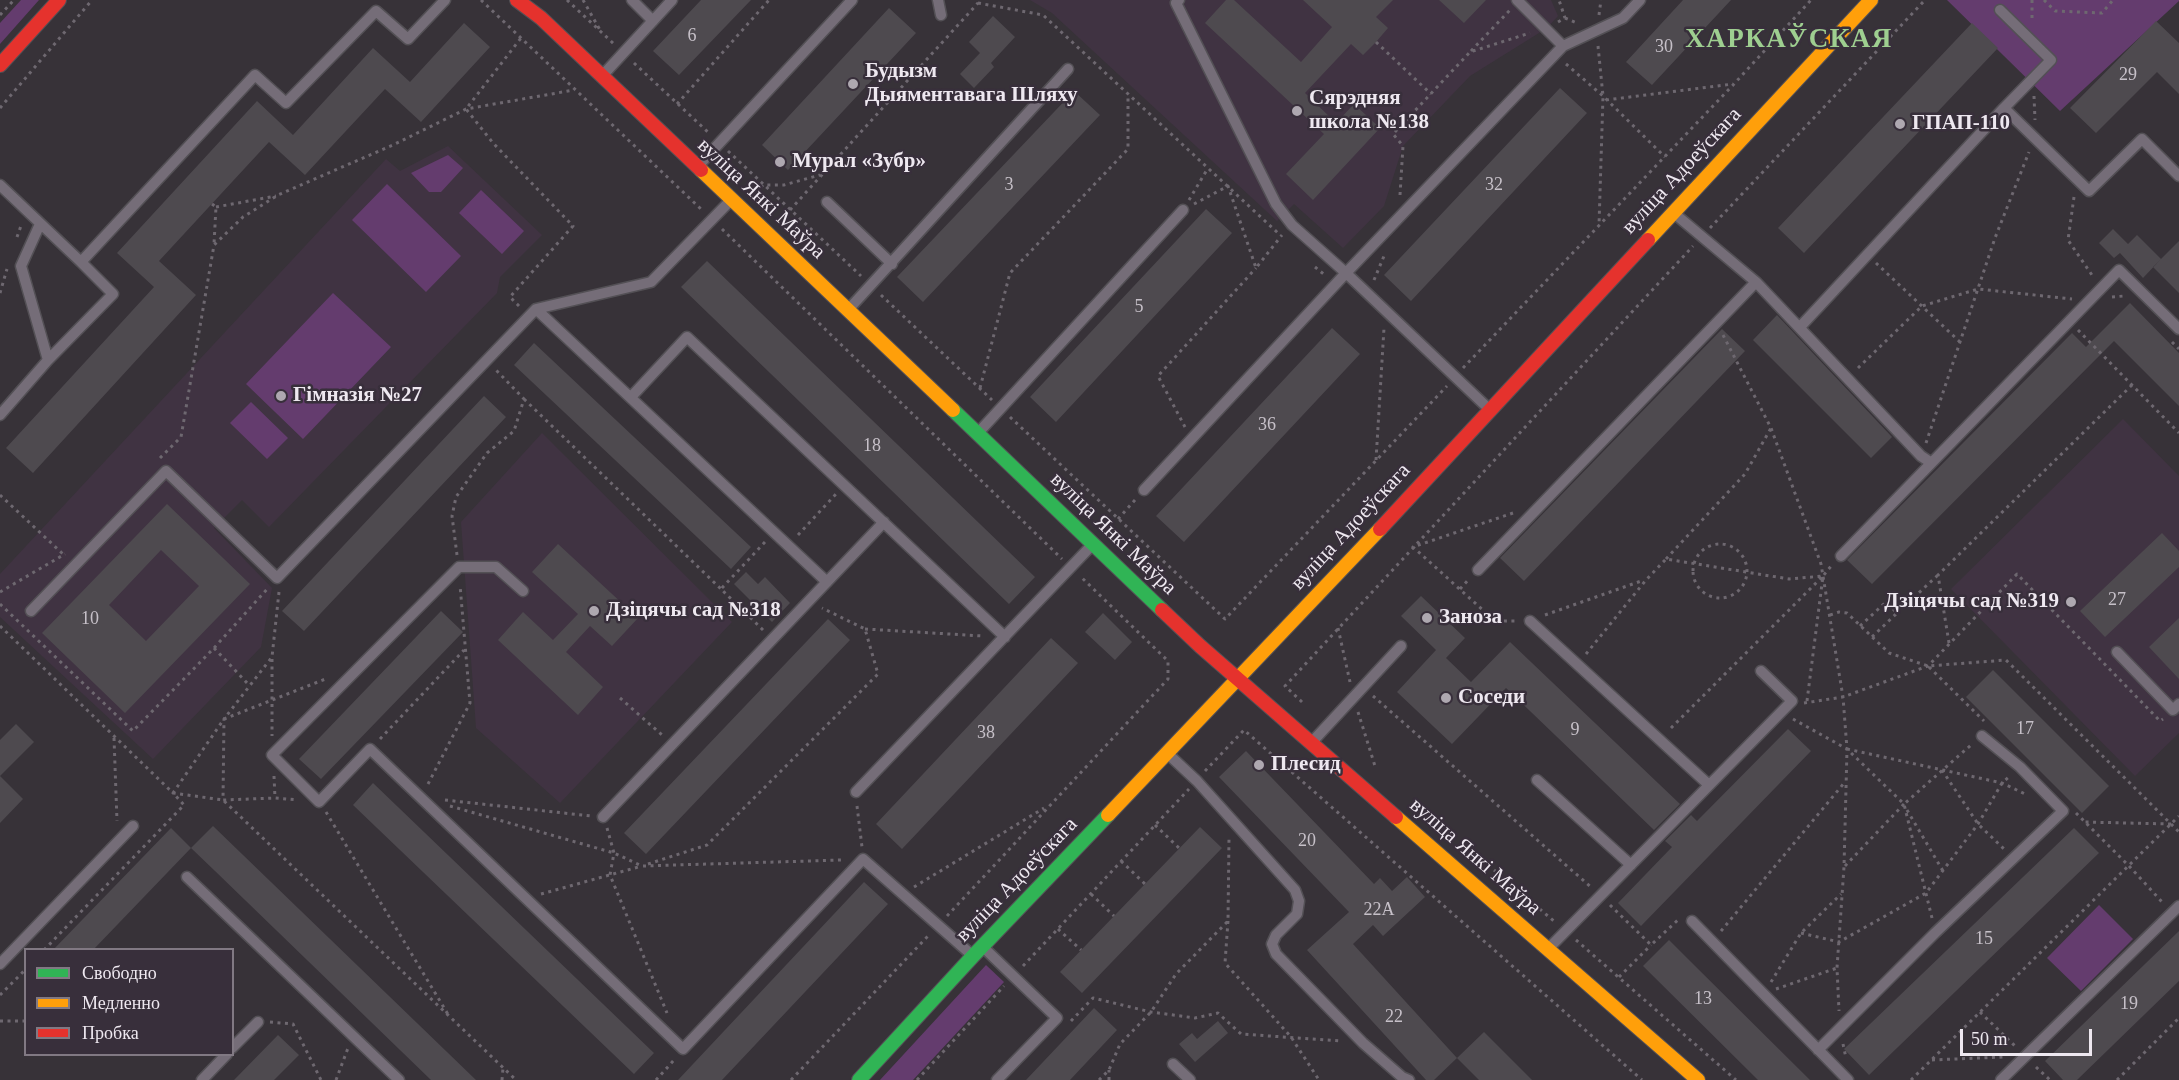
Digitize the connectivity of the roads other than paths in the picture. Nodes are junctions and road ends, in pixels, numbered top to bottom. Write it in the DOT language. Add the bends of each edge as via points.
graph roads {
  1 [pos="59,0"];
  2 [pos="445,0"];
  3 [pos="517,0"];
  4 [pos="632,0"];
  5 [pos="672,0"];
  6 [pos="852,0"];
  7 [pos="938,0"];
  8 [pos="1179,0"];
  9 [pos="1640,0"];
  10 [pos="1871,0"];
  11 [pos="1517,1"];
  12 [pos="2000,10"];
  13 [pos="941,15"];
  14 [pos="653,21"];
  15 [pos="1563,46"];
  16 [pos="0,65"];
  17 [pos="1068,69"];
  18 [pos="602,76"];
  19 [pos="2004,108"];
  20 [pos="697,168"];
  21 [pos="2179,176"];
  22 [pos="0,185"];
  23 [pos="731,200"];
  24 [pos="827,202"];
  25 [pos="1183,210"];
  26 [pos="1673,212"];
  27 [pos="40,224"];
  28 [pos="81,262"];
  29 [pos="892,264"];
  30 [pos="1346,273"];
  31 [pos="1756,282"];
  32 [pos="848,310"];
  33 [pos="532,312"];
  34 [pos="1800,327"];
  35 [pos="2179,330"];
  36 [pos="48,360"];
  37 [pos="631,397"];
  38 [pos="1490,410"];
  39 [pos="0,415"];
  40 [pos="977,434"];
  41 [pos="1926,459"];
  42 [pos="1141,493"];
  43 [pos="884,522"];
  44 [pos="1094,544"];
  45 [pos="1838,559"];
  46 [pos="1478,570"];
  47 [pos="827,582"];
  48 [pos="523,591"];
  49 [pos="31,610"];
  50 [pos="1530,621"];
  51 [pos="1005,637"];
  52 [pos="1401,646"];
  53 [pos="2117,652"];
  54 [pos="1761,670"];
  55 [pos="1237,679"];
  56 [pos="2176,707"];
  57 [pos="1982,736"];
  58 [pos="1311,743"];
  59 [pos="1167,753"];
  60 [pos="1537,780"];
  61 [pos="1709,785"];
  62 [pos="856,792"];
  63 [pos="603,817"];
  64 [pos="133,826"];
  65 [pos="1631,865"];
  66 [pos="187,877"];
  67 [pos="2175,909"];
  68 [pos="1692,921"];
  69 [pos="1548,949"];
  70 [pos="978,951"];
  71 [pos="0,964"];
  72 [pos="258,1022"];
  73 [pos="234,1046"];
  74 [pos="1818,1050"];
  75 [pos="225,1056"];
  76 [pos="1173,1064"];
  77 [pos="202,1080"];
  78 [pos="399,1080"];
  79 [pos="860,1080"];
  80 [pos="997,1080"];
  81 [pos="1190,1080"];
  82 [pos="1409,1080"];
  83 [pos="1698,1080"];
  84 [pos="1848,1080"];
  85 [pos="2001,1080"];
  1 -- 16 [label="street"];
  2 -- 28 [label="lane" via="408,39 376,10 286,103 255,75"];
  3 -- 18 [label="street, вуліца Янкі Маўра"];
  4 -- 14 [label="lane"];
  5 -- 14 [label="lane"];
  6 -- 20 [label="lane"];
  7 -- 13 [label="lane"];
  8 -- 30 [label="lane" via="1176,3 1276,204 1292,225"];
  9 -- 15 [label="lane" via="1623,18"];
  10 -- 26 [label="street, вуліца Адоеўскага"];
  11 -- 15 [label="lane"];
  12 -- 19 [label="lane" via="2051,60"];
  14 -- 18 [label="lane"];
  15 -- 30 [label="lane"];
  17 -- 29 [label="lane"];
  18 -- 20 [label="street, вуліца Янкі Маўра"];
  19 -- 21 [label="lane" via="2089,191 2142,139"];
  19 -- 34 [label="lane"];
  20 -- 23 [label="street, вуліца Янкі Маўра"];
  22 -- 27 [label="lane"];
  23 -- 32 [label="street, вуліца Янкі Маўра"];
  23 -- 33 [label="lane" via="651,282"];
  24 -- 29 [label="lane"];
  25 -- 40 [label="lane"];
  26 -- 31 [label="lane"];
  26 -- 38 [label="street, вуліца Адоеўскага"];
  27 -- 28 [label="lane"];
  27 -- 36 [label="lane" via="21,266"];
  28 -- 36 [label="lane" via="113,294"];
  29 -- 32 [label="lane"];
  30 -- 38 [label="lane"];
  30 -- 42 [label="lane"];
  31 -- 34 [label="lane"];
  31 -- 46 [label="lane"];
  32 -- 40 [label="street, вуліца Янкі Маўра"];
  33 -- 37 [label="lane"];
  33 -- 49 [label="lane" via="277,578 166,471"];
  34 -- 41 [label="lane"];
  35 -- 41 [label="lane" via="2119,270"];
  36 -- 39 [label="lane"];
  37 -- 43 [label="lane" via="687,337"];
  37 -- 47 [label="lane"];
  38 -- 55 [label="street, вуліца Адоеўскага"];
  40 -- 44 [label="street, вуліца Янкі Маўра"];
  41 -- 45 [label="lane"];
  43 -- 47 [label="lane"];
  43 -- 51 [label="lane"];
  44 -- 51 [label="lane"];
  44 -- 55 [label="street, вуліца Янкі Маўра"];
  47 -- 63 [label="lane"];
  48 -- 70 [label="lane" via="496,567 458,569 272,755 320,802 370,749 683,1049 863,860 938,925"];
  50 -- 61 [label="lane"];
  51 -- 62 [label="lane"];
  52 -- 58 [label="lane"];
  53 -- 56 [label="lane"];
  54 -- 61 [label="lane" via="1792,701"];
  55 -- 58 [label="street, вуліца Янкі Маўра"];
  55 -- 59 [label="street, вуліца Адоеўскага"];
  57 -- 74 [label="lane" via="2020,767 2063,811"];
  58 -- 69 [label="street, вуліца Янкі Маўра"];
  59 -- 70 [label="street, вуліца Адоеўскага"];
  59 -- 82 [label="lane" via="1294,890 1299,901 1297,914 1276,935 1272,944 1276,954 1363,1043"];
  60 -- 65 [label="lane"];
  61 -- 65 [label="lane"];
  64 -- 71 [label="lane"];
  65 -- 69 [label="lane"];
  66 -- 78 [label="lane"];
  67 -- 85 [label="lane"];
  68 -- 74 [label="lane"];
  69 -- 83 [label="street, вуліца Янкі Маўра"];
  70 -- 79 [label="street, вуліца Адоеўскага"];
  70 -- 80 [label="lane" via="1014,976 1057,1018"];
  72 -- 73 [label="lane"];
  74 -- 84 [label="lane"];
  75 -- 77 [label="lane"];
  76 -- 81 [label="lane"];
}
